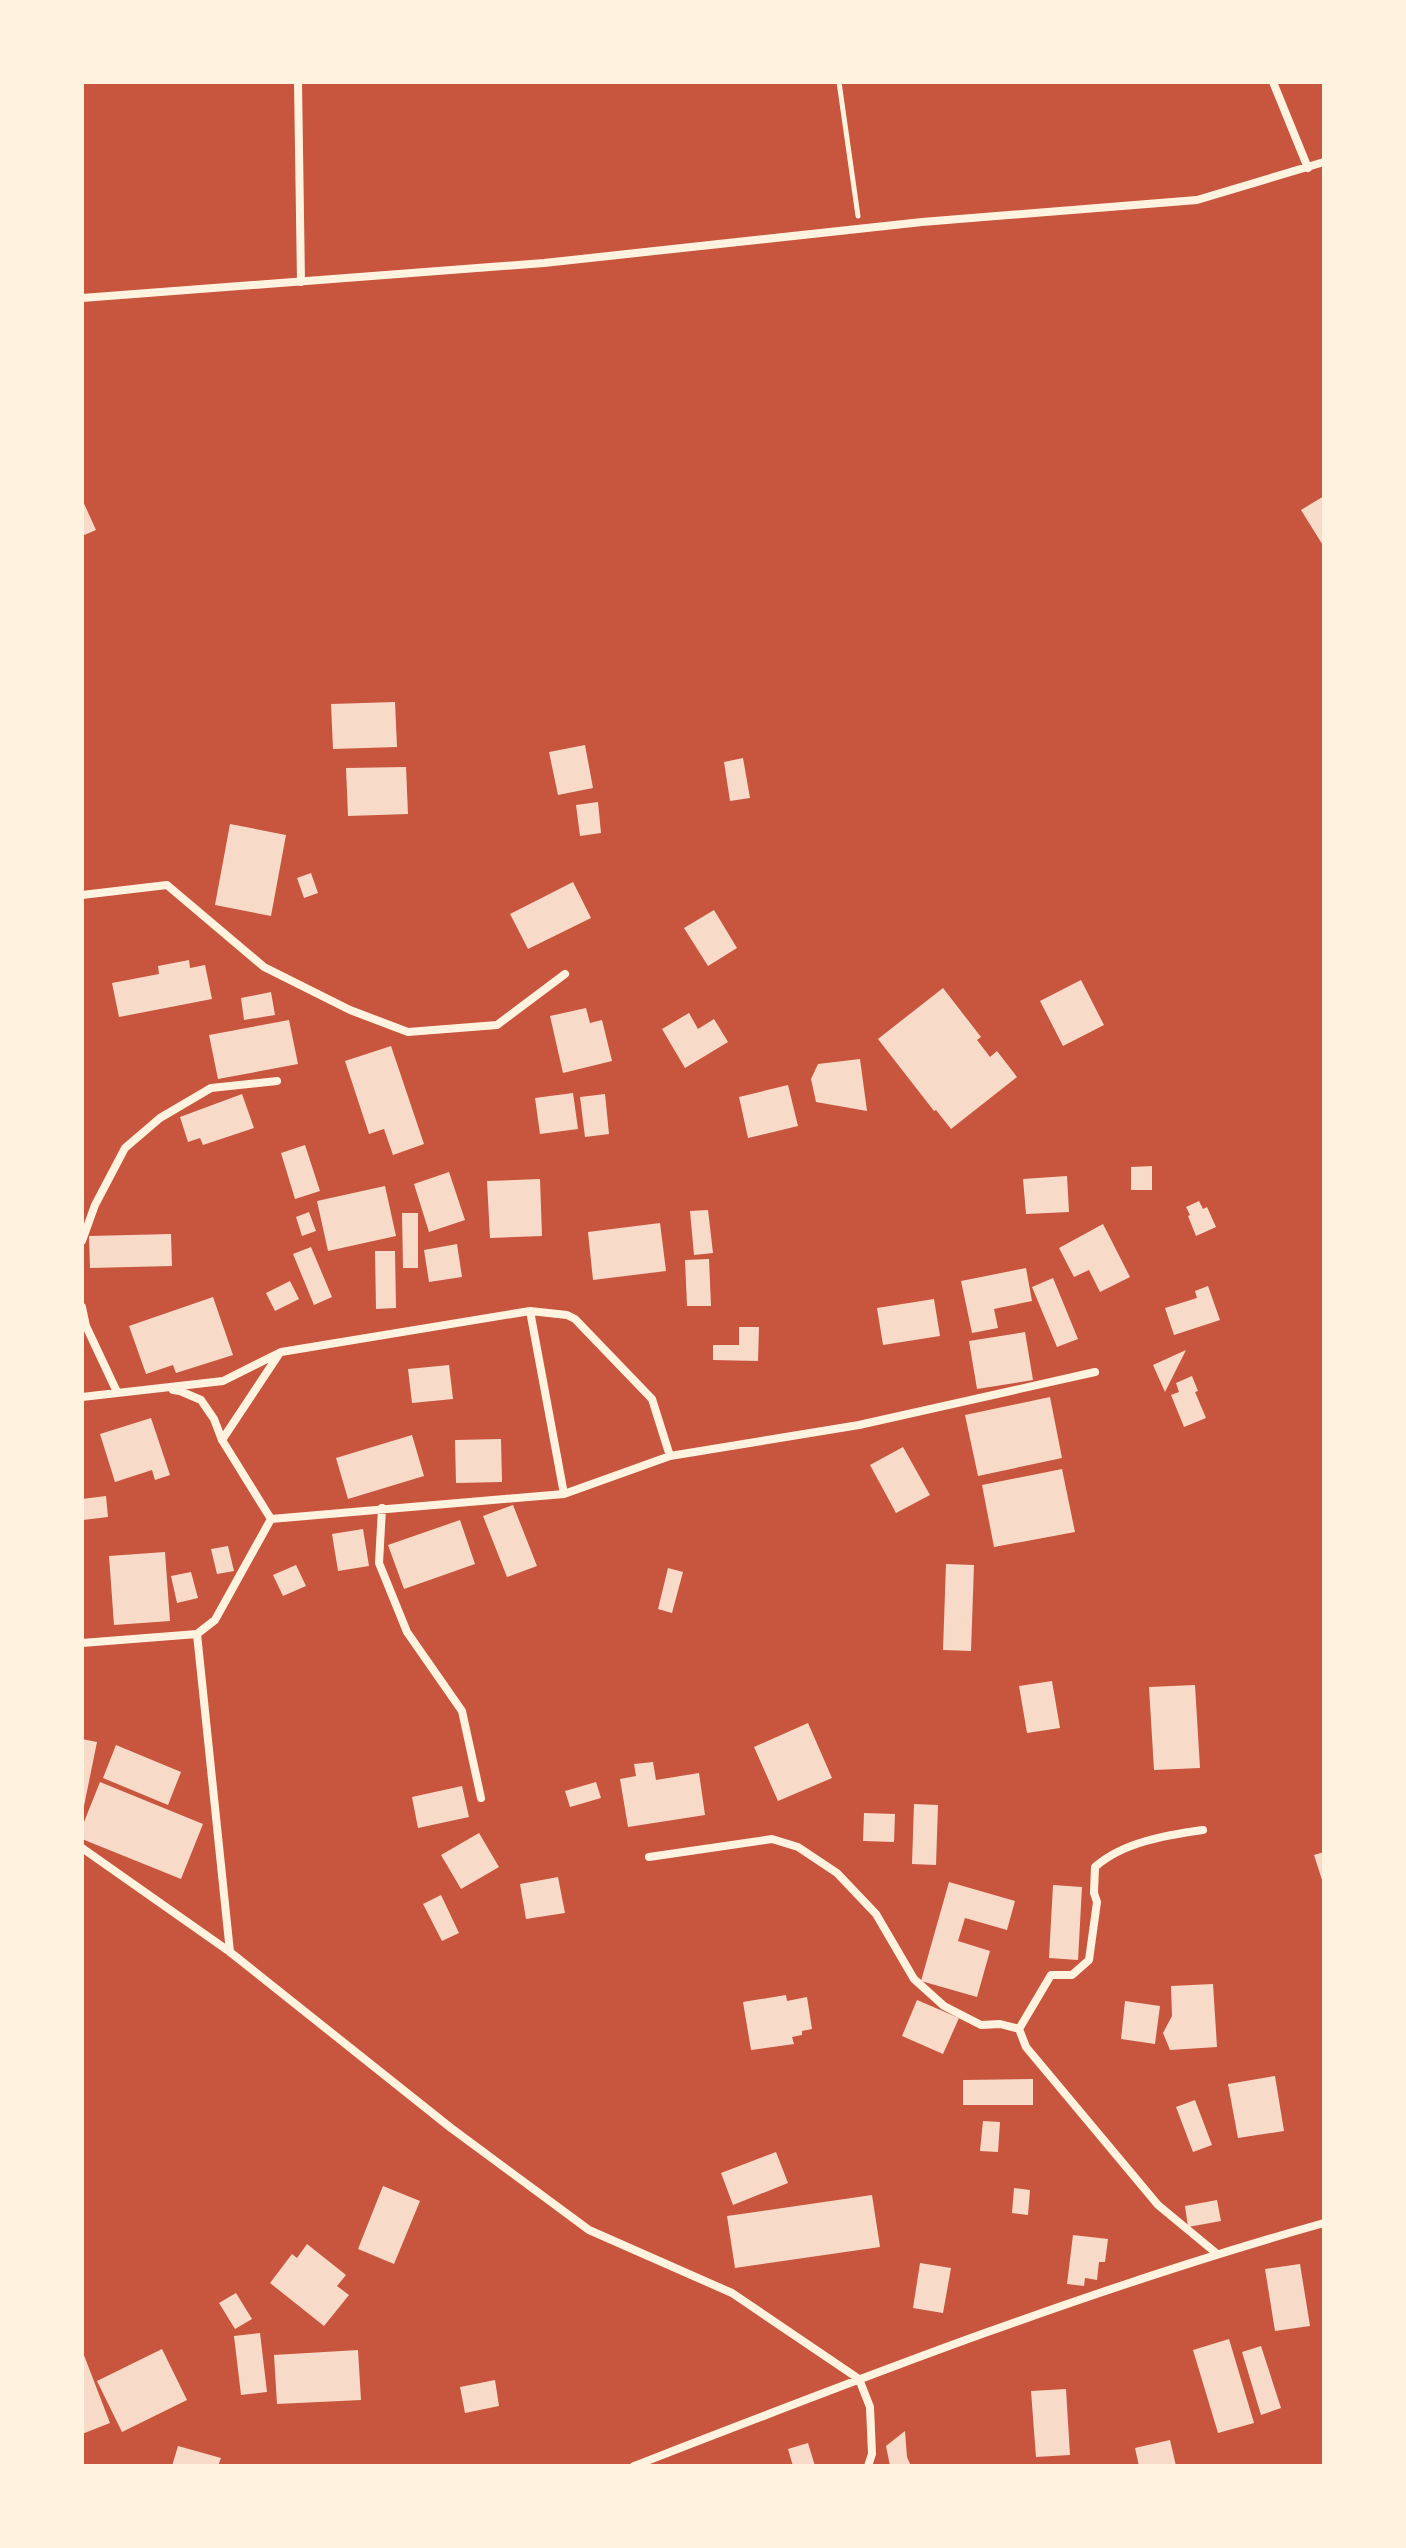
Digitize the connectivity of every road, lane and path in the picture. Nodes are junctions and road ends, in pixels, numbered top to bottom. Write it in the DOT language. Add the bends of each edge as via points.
graph roads {
  1 [pos="298,82"];
  2 [pos="839,82"];
  3 [pos="1273,82"];
  4 [pos="1324,162"];
  5 [pos="1308,168"];
  6 [pos="859,228"];
  7 [pos="301,282"];
  8 [pos="82,298"];
  9 [pos="82,895"];
  10 [pos="565,974"];
  11 [pos="277,1081"];
  12 [pos="82,1241"];
  13 [pos="82,1307"];
  14 [pos="530,1311"];
  15 [pos="281,1352"];
  16 [pos="1095,1372"];
  17 [pos="148,1389"];
  18 [pos="117,1392"];
  19 [pos="82,1397"];
  20 [pos="222,1440"];
  21 [pos="670,1456"];
  22 [pos="564,1494"];
  23 [pos="382,1508"];
  24 [pos="271,1519"];
  25 [pos="197,1634"];
  26 [pos="82,1643"];
  27 [pos="481,1798"];
  28 [pos="1203,1830"];
  29 [pos="82,1848"];
  30 [pos="649,1857"];
  31 [pos="230,1952"];
  32 [pos="1019,2029"];
  33 [pos="1324,2223"];
  34 [pos="1216,2253"];
  35 [pos="859,2379"];
  36 [pos="634,2466"];
  37 [pos="868,2466"];
  1 -- 7 [label="street"];
  2 -- 6 [label="path"];
  3 -- 5 [label="street"];
  4 -- 5 [label="street"];
  5 -- 6 [label="street" via="1197,200"];
  6 -- 7 [label="street" via="544,263"];
  7 -- 8 [label="street"];
  9 -- 10 [label="street" via="167,885 264,967 408,1032 497,1025"];
  11 -- 12 [label="street" via="211,1088 160,1118 125,1148"];
  13 -- 18 [label="street"];
  14 -- 15 [label="street"];
  14 -- 21 [label="street" via="575,1319 652,1399"];
  14 -- 22 [label="street"];
  15 -- 17 [label="street" via="223,1381"];
  15 -- 20 [label="street"];
  16 -- 21 [label="street" via="859,1425"];
  17 -- 18 [label="street"];
  17 -- 20 [label="street" via="180,1391 201,1400"];
  18 -- 19 [label="street"];
  20 -- 24 [label="street"];
  21 -- 22 [label="street"];
  22 -- 23 [label="street"];
  23 -- 24 [label="street"];
  23 -- 27 [label="street" via="379,1563 407,1632 462,1711"];
  24 -- 25 [label="street" via="215,1620"];
  25 -- 26 [label="street"];
  25 -- 31 [label="street"];
  28 -- 32 [label="street" via="1137,1845 1095,1867 1097,1902 1089,1960 1072,1975 1051,1975"];
  29 -- 31 [label="street"];
  30 -- 32 [label="street" via="772,1839 798,1847 837,1873 876,1914 914,1979 944,2006 981,2025"];
  31 -- 35 [label="street" via="438,2119 589,2230 732,2293"];
  32 -- 34 [label="street" via="1026,2047 1149,2194"];
  33 -- 34 [label="street"];
  34 -- 35 [label="street"];
  35 -- 36 [label="street"];
  35 -- 37 [label="street" via="870,2407"];
}
